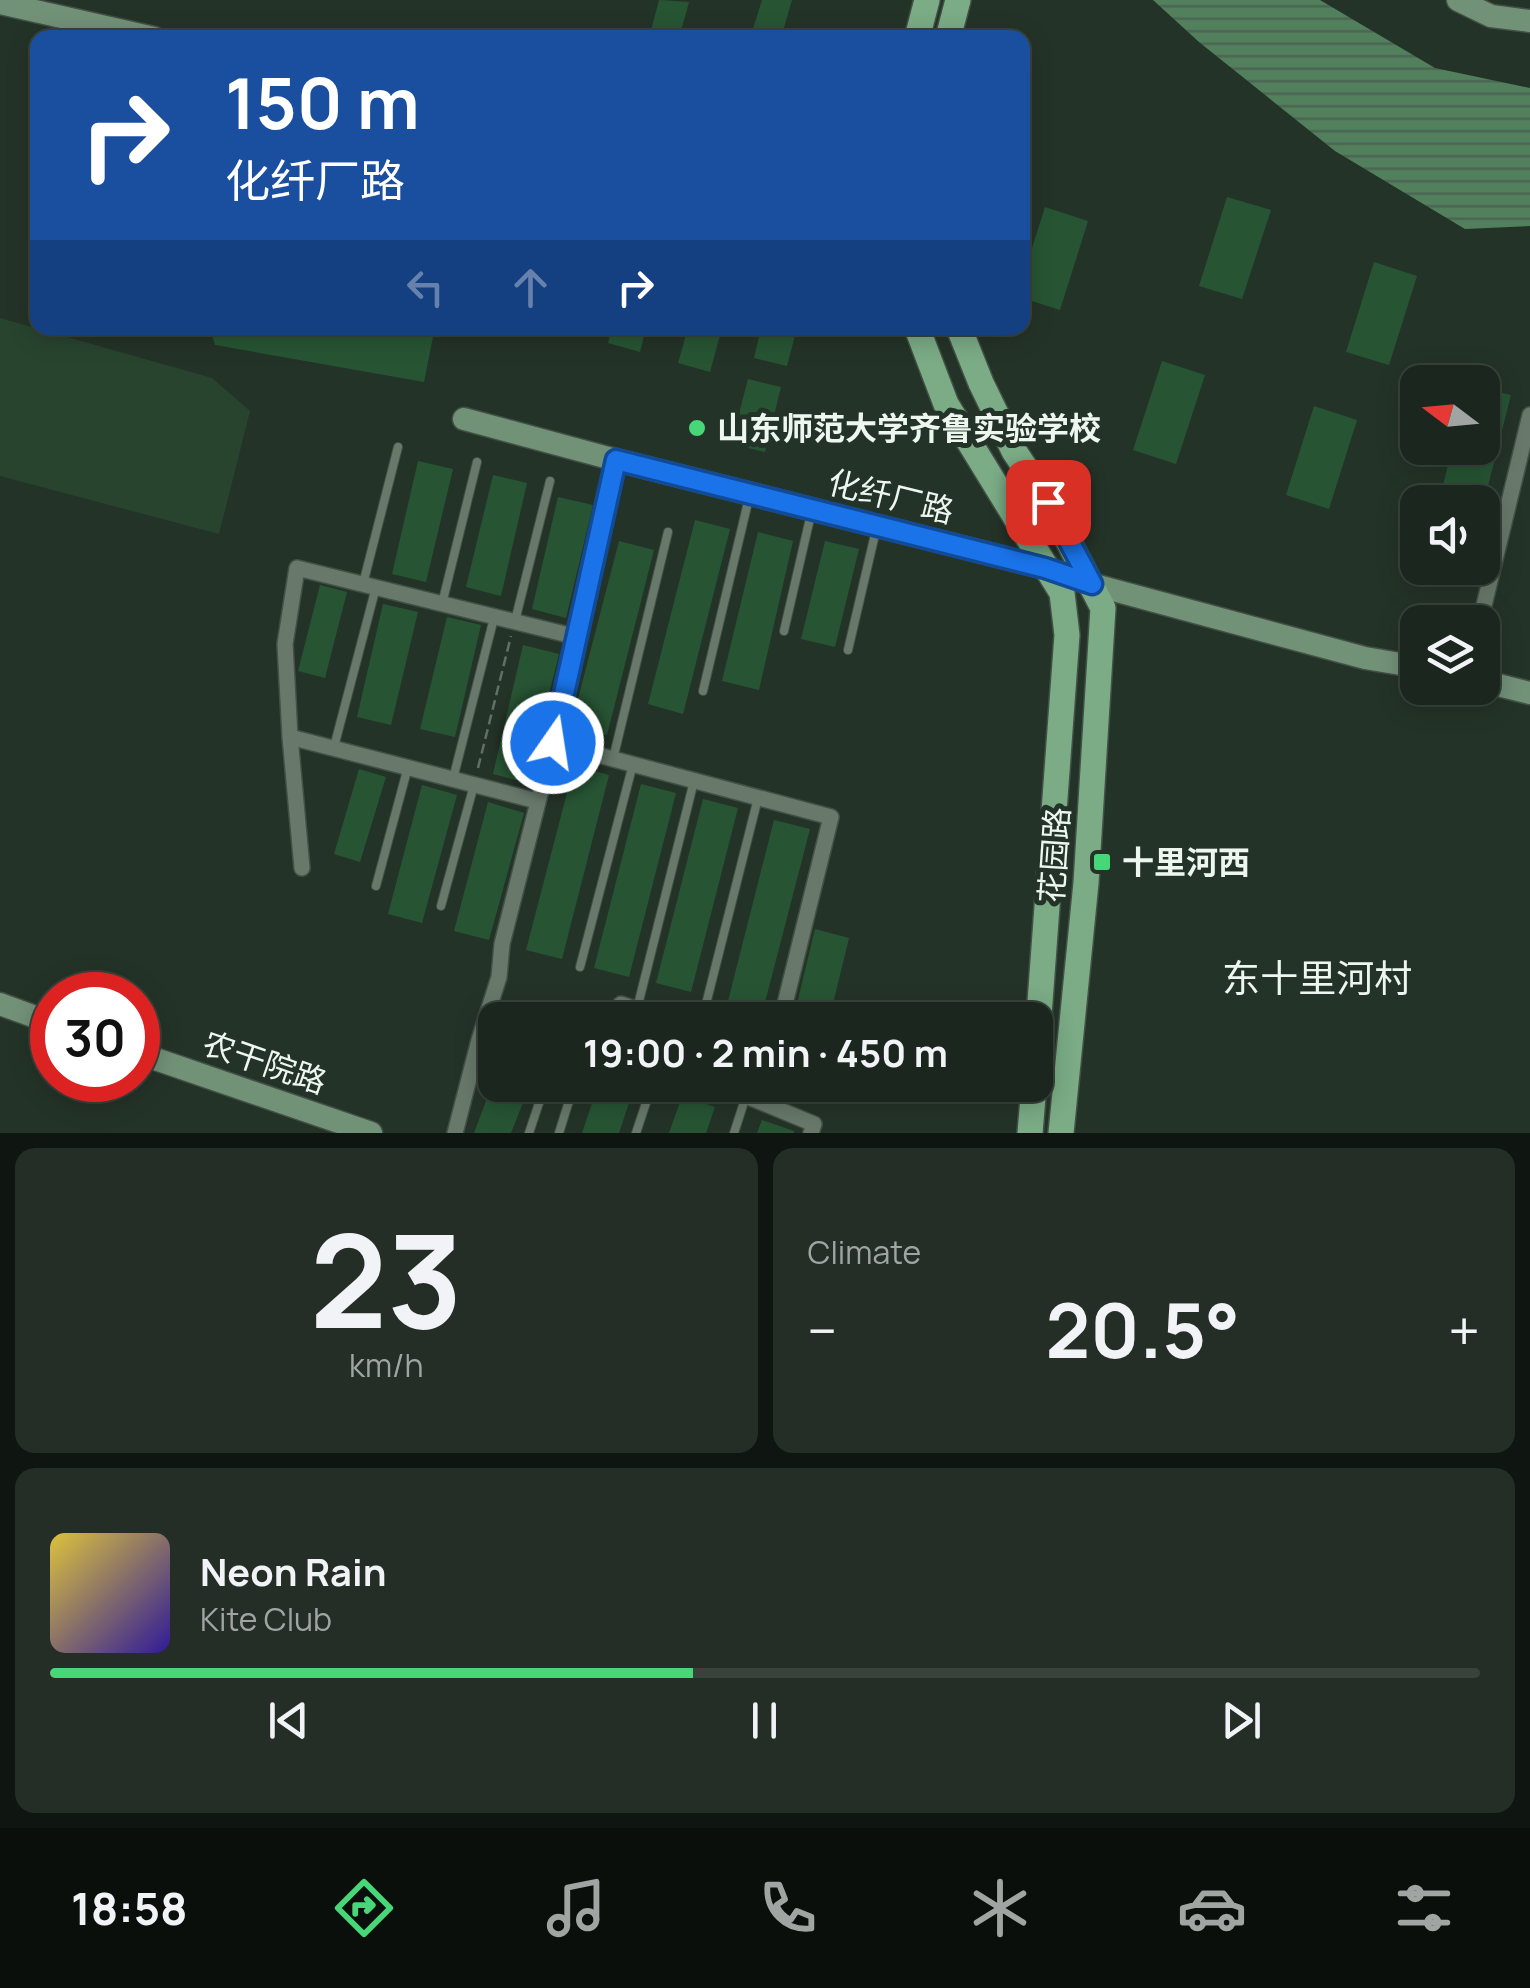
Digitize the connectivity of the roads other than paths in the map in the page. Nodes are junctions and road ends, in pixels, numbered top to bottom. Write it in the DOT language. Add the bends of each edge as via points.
graph roads {
  1 [pos="927,0"];
  2 [pos="958,0"];
  3 [pos="1458,0"];
  4 [pos="0,3"];
  5 [pos="1530,20"];
  6 [pos="119,30"];
  7 [pos="920,30"];
  8 [pos="950,30"];
  9 [pos="920,335"];
  10 [pos="962,335"];
  11 [pos="1530,415"];
  12 [pos="464,419"];
  13 [pos="398,447"];
  14 [pos="616,460"];
  15 [pos="478,462"];
  16 [pos="550,482"];
  17 [pos="750,494"];
  18 [pos="812,509"];
  19 [pos="877,526"];
  20 [pos="668,532"];
  21 [pos="1045,568"];
  22 [pos="1092,584"];
  23 [pos="369,586"];
  24 [pos="442,604"];
  25 [pos="1484,605"];
  26 [pos="494,616"];
  27 [pos="515,622"];
  28 [pos="784,632"];
  29 [pos="577,637"];
  30 [pos="848,650"];
  31 [pos="1400,665"];
  32 [pos="1500,686"];
  33 [pos="703,691"];
  34 [pos="1530,693"];
  35 [pos="290,736"];
  36 [pos="553,743"];
  37 [pos="334,748"];
  38 [pos="614,759"];
  39 [pos="633,764"];
  40 [pos="408,767"];
  41 [pos="453,779"];
  42 [pos="694,780"];
  43 [pos="474,784"];
  44 [pos="758,798"];
  45 [pos="536,801"];
  46 [pos="302,868"];
  47 [pos="376,886"];
  48 [pos="440,906"];
  49 [pos="580,967"];
  50 [pos="494,1002"];
  51 [pos="639,1002"];
  52 [pos="707,1002"];
  53 [pos="785,1002"];
  54 [pos="1040,1002"];
  55 [pos="0,1004"];
  56 [pos="30,1015"];
  57 [pos="160,1061"];
  58 [pos="478,1067"];
  59 [pos="539,1102"];
  60 [pos="569,1102"];
  61 [pos="646,1102"];
  62 [pos="744,1102"];
  63 [pos="770,1102"];
  64 [pos="1033,1102"];
  65 [pos="371,1133"];
  66 [pos="455,1133"];
  67 [pos="529,1133"];
  68 [pos="559,1133"];
  69 [pos="636,1133"];
  70 [pos="734,1133"];
  71 [pos="811,1133"];
  72 [pos="1030,1133"];
  73 [pos="1061,1133"];
  1 -- 7 [label="main road"];
  2 -- 8 [label="main road"];
  3 -- 5 [label="street" via="1491,16"];
  4 -- 6 [label="street"];
  9 -- 21 [label="main road, 花园路" via="946,404"];
  10 -- 22 [label="main road, 花园路" via="1014,450"];
  11 -- 25 [label="street"];
  12 -- 14 [label="street, 化纤厂路"];
  13 -- 23 [label="lane"];
  14 -- 17 [label="street, 化纤厂路"];
  14 -- 29 [label="street"];
  15 -- 24 [label="lane"];
  16 -- 27 [label="lane"];
  17 -- 18 [label="street, 化纤厂路"];
  17 -- 33 [label="lane"];
  18 -- 19 [label="street, 化纤厂路"];
  18 -- 28 [label="lane"];
  19 -- 21 [label="street, 化纤厂路"];
  19 -- 30 [label="lane"];
  20 -- 38 [label="lane"];
  21 -- 22 [label="street, 化纤厂路"];
  21 -- 54 [label="main road, 花园路" via="1062,592 1067,634"];
  22 -- 31 [label="street, 化纤厂路"];
  22 -- 73 [label="main road, 花园路" via="1103,608 1102,643"];
  23 -- 24 [label="street"];
  23 -- 35 [label="street" via="296,568 285,644"];
  23 -- 37 [label="lane"];
  24 -- 26 [label="street"];
  26 -- 27 [label="street"];
  26 -- 41 [label="lane"];
  27 -- 29 [label="street"];
  29 -- 36 [label="street"];
  32 -- 34 [label="street"];
  35 -- 37 [label="street"];
  35 -- 46 [label="street"];
  36 -- 38 [label="street"];
  36 -- 45 [label="street"];
  37 -- 40 [label="street"];
  38 -- 39 [label="street"];
  39 -- 42 [label="street"];
  39 -- 49 [label="lane"];
  40 -- 41 [label="street"];
  40 -- 47 [label="lane"];
  41 -- 43 [label="street"];
  42 -- 44 [label="street"];
  42 -- 51 [label="lane"];
  43 -- 45 [label="street"];
  43 -- 48 [label="lane"];
  44 -- 52 [label="lane"];
  44 -- 53 [label="street" via="831,816"];
  45 -- 50 [label="street"];
  55 -- 56 [label="street"];
  57 -- 65 [label="street, 农干院路"];
  58 -- 66 [label="street"];
  59 -- 67 [label="lane"];
  60 -- 68 [label="lane"];
  61 -- 69 [label="lane"];
  62 -- 70 [label="lane"];
  63 -- 71 [label="street" via="814,1124"];
  64 -- 72 [label="main road"];
}
